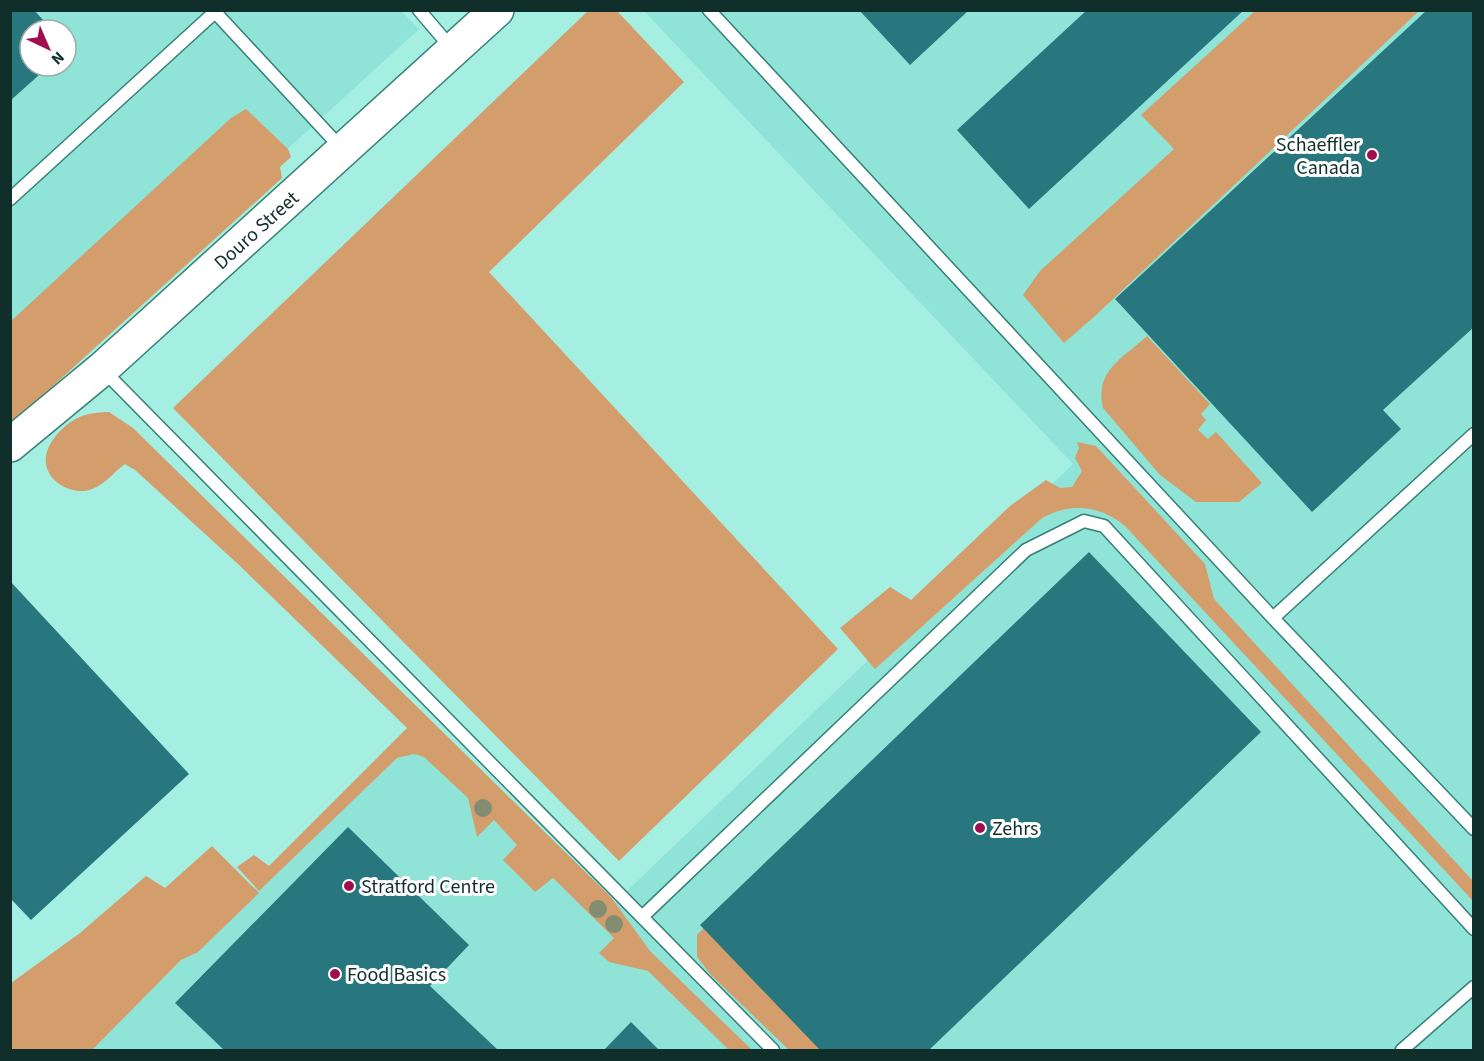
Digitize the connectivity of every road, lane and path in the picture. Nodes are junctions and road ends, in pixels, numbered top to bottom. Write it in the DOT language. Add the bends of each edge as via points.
graph roads {
  1 [pos="419,10"];
  2 [pos="497,10"];
  3 [pos="709,10"];
  4 [pos="454,51"];
  5 [pos="344,151"];
  6 [pos="10,199"];
  7 [pos="102,369"];
  8 [pos="1473,434"];
  9 [pos="10,445"];
  10 [pos="1273,618"];
  11 [pos="1473,829"];
  12 [pos="643,916"];
  13 [pos="1473,929"];
  14 [pos="1473,987"];
  15 [pos="773,1050"];
  16 [pos="1402,1050"];
  1 -- 4 [label="lane"];
  2 -- 4 [label="street, Douro Street"];
  3 -- 10 [label="lane"];
  4 -- 5 [label="street, Douro Street"];
  5 -- 6 [label="lane" via="214,12"];
  5 -- 7 [label="street, Douro Street"];
  7 -- 9 [label="street, Douro Street"];
  7 -- 12 [label="lane"];
  8 -- 10 [label="lane"];
  10 -- 11 [label="lane"];
  12 -- 13 [label="lane" via="1026,550 1084,521 1104,526"];
  12 -- 15 [label="lane"];
  14 -- 16 [label="lane"];
}
